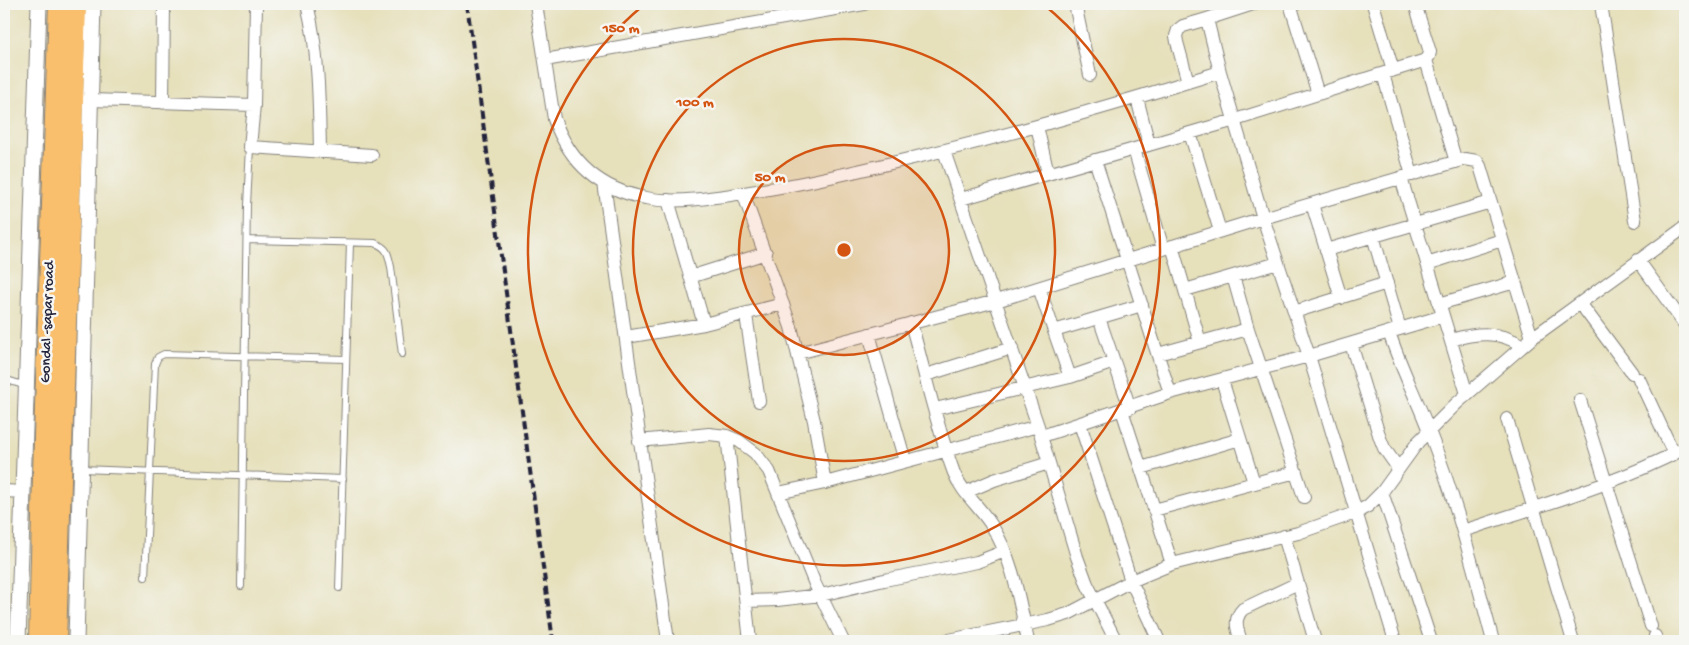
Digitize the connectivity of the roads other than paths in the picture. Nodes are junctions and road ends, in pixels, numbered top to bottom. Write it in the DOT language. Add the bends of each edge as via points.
graph roads {
  1 [pos="39,4"];
  2 [pos="59,4"];
  3 [pos="76,4"];
  4 [pos="93,4"];
  5 [pos="164,4"];
  6 [pos="256,4"];
  7 [pos="307,4"];
  8 [pos="536,4"];
  9 [pos="864,4"];
  10 [pos="1075,4"];
  11 [pos="1253,4"];
  12 [pos="1290,4"];
  13 [pos="1373,4"];
  14 [pos="1415,4"];
  15 [pos="1601,4"];
  16 [pos="1207,19"];
  17 [pos="545,60"];
  18 [pos="1426,60"];
  19 [pos="1220,72"];
  20 [pos="1388,72"];
  21 [pos="1090,75"];
  22 [pos="1188,82"];
  23 [pos="1318,94"];
  24 [pos="1137,98"];
  25 [pos="91,100"];
  26 [pos="163,103"];
  27 [pos="254,105"];
  28 [pos="1234,120"];
  29 [pos="1036,126"];
  30 [pos="1190,132"];
  31 [pos="1149,145"];
  32 [pos="250,147"];
  33 [pos="1134,149"];
  34 [pos="944,151"];
  35 [pos="320,152"];
  36 [pos="372,155"];
  37 [pos="1095,160"];
  38 [pos="1456,162"];
  39 [pos="1048,174"];
  40 [pos="1406,176"];
  41 [pos="604,183"];
  42 [pos="743,192"];
  43 [pos="961,199"];
  44 [pos="668,200"];
  45 [pos="1491,202"];
  46 [pos="1312,204"];
  47 [pos="1263,218"];
  48 [pos="1635,220"];
  49 [pos="1415,224"];
  50 [pos="1685,227"];
  51 [pos="1220,231"];
  52 [pos="1373,236"];
  53 [pos="247,240"];
  54 [pos="1502,240"];
  55 [pos="350,243"];
  56 [pos="1167,248"];
  57 [pos="1326,250"];
  58 [pos="766,254"];
  59 [pos="1128,260"];
  60 [pos="1638,260"];
  61 [pos="1278,263"];
  62 [pos="1427,264"];
  63 [pos="1234,276"];
  64 [pos="690,277"];
  65 [pos="1515,282"];
  66 [pos="1387,283"];
  67 [pos="1039,288"];
  68 [pos="1185,290"];
  69 [pos="1341,298"];
  70 [pos="996,301"];
  71 [pos="1580,303"];
  72 [pos="783,304"];
  73 [pos="1142,305"];
  74 [pos="1441,310"];
  75 [pos="1294,312"];
  76 [pos="746,315"];
  77 [pos="1099,318"];
  78 [pos="911,323"];
  79 [pos="704,324"];
  80 [pos="1685,325"];
  81 [pos="1248,329"];
  82 [pos="1394,330"];
  83 [pos="1054,332"];
  84 [pos="869,334"];
  85 [pos="626,337"];
  86 [pos="1451,340"];
  87 [pos="1200,342"];
  88 [pos="1527,342"];
  89 [pos="1351,344"];
  90 [pos="1012,348"];
  91 [pos="798,353"];
  92 [pos="402,354"];
  93 [pos="1158,354"];
  94 [pos="244,356"];
  95 [pos="1309,356"];
  96 [pos="346,360"];
  97 [pos="1114,362"];
  98 [pos="1261,370"];
  99 [pos="926,375"];
  100 [pos="1070,377"];
  101 [pos="4,379"];
  102 [pos="1222,380"];
  103 [pos="27,386"];
  104 [pos="1026,388"];
  105 [pos="1170,393"];
  106 [pos="1467,394"];
  107 [pos="1580,400"];
  108 [pos="759,401"];
  109 [pos="935,409"];
  110 [pos="1126,409"];
  111 [pos="1507,419"];
  112 [pos="1080,424"];
  113 [pos="1429,430"];
  114 [pos="1040,431"];
  115 [pos="727,436"];
  116 [pos="1240,439"];
  117 [pos="639,441"];
  118 [pos="946,450"];
  119 [pos="1680,451"];
  120 [pos="905,461"];
  121 [pos="1049,463"];
  122 [pos="1141,468"];
  123 [pos="1398,468"];
  124 [pos="80,469"];
  125 [pos="150,472"];
  126 [pos="1296,472"];
  127 [pos="242,476"];
  128 [pos="342,478"];
  129 [pos="826,483"];
  130 [pos="1254,483"];
  131 [pos="1606,483"];
  132 [pos="4,491"];
  133 [pos="24,492"];
  134 [pos="966,492"];
  135 [pos="1382,492"];
  136 [pos="778,493"];
  137 [pos="1304,497"];
  138 [pos="1533,508"];
  139 [pos="1154,510"];
  140 [pos="1355,513"];
  141 [pos="1462,531"];
  142 [pos="1284,536"];
  143 [pos="1005,551"];
  144 [pos="1172,564"];
  145 [pos="145,578"];
  146 [pos="1131,580"];
  147 [pos="1298,583"];
  148 [pos="241,586"];
  149 [pos="339,588"];
  150 [pos="821,594"];
  151 [pos="746,601"];
  152 [pos="1095,601"];
  153 [pos="1024,624"];
  154 [pos="1654,635"];
  155 [pos="18,641"];
  156 [pos="39,641"];
  157 [pos="56,641"];
  158 [pos="76,641"];
  159 [pos="668,641"];
  160 [pos="750,641"];
  161 [pos="843,641"];
  162 [pos="944,641"];
  163 [pos="1028,641"];
  164 [pos="1116,641"];
  165 [pos="1159,641"];
  166 [pos="1241,641"];
  167 [pos="1315,641"];
  168 [pos="1395,641"];
  169 [pos="1431,641"];
  170 [pos="1493,641"];
  171 [pos="1574,641"];
  1 -- 103 [label="street"];
  2 -- 156 [label="highway, Gondal -sapar road"];
  3 -- 157 [label="highway"];
  4 -- 25 [label="street"];
  5 -- 26 [label="street"];
  6 -- 27 [label="street"];
  7 -- 35 [label="street" via="317,63"];
  8 -- 17 [label="street"];
  9 -- 17 [label="street"];
  10 -- 21 [label="street"];
  11 -- 16 [label="street"];
  12 -- 23 [label="street"];
  13 -- 20 [label="street"];
  14 -- 18 [label="street" via="1430,52"];
  15 -- 48 [label="street"];
  16 -- 19 [label="street"];
  16 -- 22 [label="street" via="1184,26 1176,36"];
  17 -- 41 [label="street" via="554,119 560,136 583,168"];
  18 -- 20 [label="street"];
  18 -- 38 [label="street"];
  19 -- 22 [label="street"];
  19 -- 28 [label="street"];
  20 -- 23 [label="street"];
  20 -- 40 [label="street"];
  22 -- 24 [label="street"];
  23 -- 28 [label="street"];
  24 -- 29 [label="street"];
  24 -- 31 [label="street"];
  25 -- 26 [label="street"];
  25 -- 124 [label="street"];
  26 -- 27 [label="street"];
  27 -- 32 [label="street"];
  28 -- 30 [label="street"];
  28 -- 47 [label="street"];
  29 -- 34 [label="street"];
  29 -- 39 [label="street"];
  30 -- 31 [label="street"];
  30 -- 51 [label="street"];
  31 -- 33 [label="street"];
  32 -- 35 [label="street"];
  32 -- 53 [label="lane"];
  33 -- 37 [label="street"];
  33 -- 56 [label="street"];
  34 -- 42 [label="street" via="804,184"];
  34 -- 43 [label="street"];
  35 -- 36 [label="street"];
  37 -- 39 [label="street"];
  37 -- 59 [label="street"];
  38 -- 40 [label="street"];
  38 -- 45 [label="street" via="1477,161"];
  39 -- 43 [label="street"];
  40 -- 46 [label="street"];
  40 -- 49 [label="street"];
  41 -- 44 [label="street" via="627,194"];
  41 -- 85 [label="street"];
  42 -- 44 [label="street"];
  42 -- 58 [label="street"];
  43 -- 70 [label="street"];
  44 -- 64 [label="street"];
  45 -- 49 [label="street"];
  45 -- 54 [label="street"];
  46 -- 47 [label="street"];
  46 -- 57 [label="street"];
  47 -- 51 [label="street"];
  47 -- 61 [label="street"];
  49 -- 52 [label="street"];
  49 -- 62 [label="street"];
  50 -- 60 [label="street"];
  51 -- 56 [label="street"];
  52 -- 57 [label="street"];
  52 -- 66 [label="street"];
  53 -- 55 [label="lane"];
  53 -- 94 [label="lane"];
  54 -- 62 [label="street"];
  54 -- 65 [label="street"];
  55 -- 92 [label="lane" via="375,243 383,246 388,254"];
  55 -- 96 [label="lane"];
  56 -- 59 [label="street"];
  56 -- 68 [label="street"];
  57 -- 69 [label="street"];
  58 -- 64 [label="street"];
  58 -- 72 [label="street"];
  59 -- 67 [label="street"];
  59 -- 73 [label="street"];
  60 -- 71 [label="street"];
  60 -- 80 [label="street"];
  61 -- 63 [label="street"];
  61 -- 75 [label="street"];
  62 -- 74 [label="street"];
  63 -- 68 [label="street"];
  63 -- 81 [label="street"];
  64 -- 79 [label="street"];
  65 -- 74 [label="street"];
  65 -- 88 [label="street"];
  66 -- 69 [label="street"];
  66 -- 82 [label="street"];
  67 -- 70 [label="street"];
  67 -- 83 [label="street"];
  68 -- 87 [label="street"];
  69 -- 75 [label="street"];
  70 -- 78 [label="street"];
  70 -- 90 [label="street"];
  71 -- 88 [label="street"];
  71 -- 119 [label="street" via="1636,376"];
  72 -- 76 [label="street"];
  72 -- 91 [label="street"];
  73 -- 77 [label="street"];
  73 -- 93 [label="street"];
  74 -- 82 [label="street"];
  74 -- 86 [label="street"];
  75 -- 95 [label="street"];
  76 -- 79 [label="street"];
  76 -- 108 [label="street"];
  77 -- 83 [label="street"];
  77 -- 97 [label="street"];
  78 -- 84 [label="street"];
  78 -- 99 [label="street"];
  79 -- 85 [label="street"];
  81 -- 87 [label="street"];
  81 -- 98 [label="street"];
  82 -- 89 [label="street"];
  82 -- 113 [label="street" via="1405,377"];
  83 -- 100 [label="street"];
  84 -- 91 [label="street"];
  84 -- 120 [label="street"];
  85 -- 117 [label="street"];
  86 -- 88 [label="street" via="1484,334"];
  86 -- 106 [label="street"];
  87 -- 93 [label="street"];
  88 -- 106 [label="street"];
  89 -- 95 [label="street"];
  89 -- 123 [label="street" via="1380,438"];
  90 -- 99 [label="street"];
  90 -- 104 [label="street"];
  91 -- 129 [label="street"];
  93 -- 105 [label="street"];
  94 -- 96 [label="lane"];
  94 -- 125 [label="lane" via="164,354 158,357 154,364"];
  94 -- 127 [label="lane"];
  95 -- 98 [label="street"];
  95 -- 140 [label="street"];
  96 -- 128 [label="lane"];
  97 -- 100 [label="street"];
  97 -- 110 [label="street"];
  98 -- 102 [label="street"];
  98 -- 126 [label="street"];
  99 -- 109 [label="street"];
  100 -- 104 [label="street"];
  101 -- 103 [label="lane"];
  102 -- 105 [label="street"];
  102 -- 116 [label="street"];
  103 -- 133 [label="street"];
  104 -- 109 [label="street"];
  104 -- 114 [label="street"];
  105 -- 110 [label="street"];
  106 -- 113 [label="street"];
  107 -- 131 [label="street"];
  109 -- 118 [label="street"];
  110 -- 112 [label="street"];
  110 -- 122 [label="street"];
  111 -- 138 [label="street"];
  112 -- 114 [label="street"];
  112 -- 146 [label="street"];
  113 -- 123 [label="street"];
  113 -- 141 [label="street"];
  114 -- 118 [label="street"];
  114 -- 121 [label="street"];
  115 -- 117 [label="street" via="709,434"];
  115 -- 136 [label="street" via="755,453 769,471"];
  115 -- 151 [label="street"];
  116 -- 122 [label="street"];
  116 -- 130 [label="street"];
  117 -- 159 [label="street"];
  118 -- 120 [label="street"];
  118 -- 134 [label="street" via="955,476"];
  119 -- 131 [label="street"];
  120 -- 129 [label="street"];
  121 -- 134 [label="street"];
  121 -- 152 [label="street" via="1077,557"];
  122 -- 139 [label="street"];
  123 -- 135 [label="street"];
  124 -- 125 [label="lane"];
  124 -- 158 [label="street"];
  125 -- 127 [label="lane"];
  125 -- 145 [label="lane"];
  126 -- 130 [label="street"];
  126 -- 137 [label="street"];
  127 -- 128 [label="lane"];
  127 -- 148 [label="lane"];
  128 -- 149 [label="lane"];
  129 -- 136 [label="street"];
  130 -- 139 [label="street"];
  131 -- 138 [label="street"];
  131 -- 154 [label="street"];
  132 -- 133 [label="street"];
  133 -- 155 [label="street"];
  134 -- 143 [label="street" via="993,527"];
  135 -- 140 [label="street"];
  135 -- 169 [label="street"];
  136 -- 150 [label="street"];
  138 -- 141 [label="street"];
  138 -- 171 [label="street"];
  139 -- 144 [label="street"];
  140 -- 142 [label="street"];
  140 -- 168 [label="street"];
  141 -- 170 [label="street"];
  142 -- 144 [label="street"];
  142 -- 147 [label="street"];
  143 -- 150 [label="street" via="976,562"];
  143 -- 153 [label="street" via="1012,566"];
  144 -- 146 [label="street"];
  146 -- 152 [label="street"];
  146 -- 165 [label="street"];
  147 -- 166 [label="street" via="1238,614 1236,622"];
  147 -- 167 [label="street"];
  150 -- 151 [label="street"];
  150 -- 161 [label="street"];
  151 -- 160 [label="street"];
  152 -- 153 [label="street" via="1068,614"];
  152 -- 164 [label="street"];
  153 -- 162 [label="street"];
  153 -- 163 [label="street"];
}
